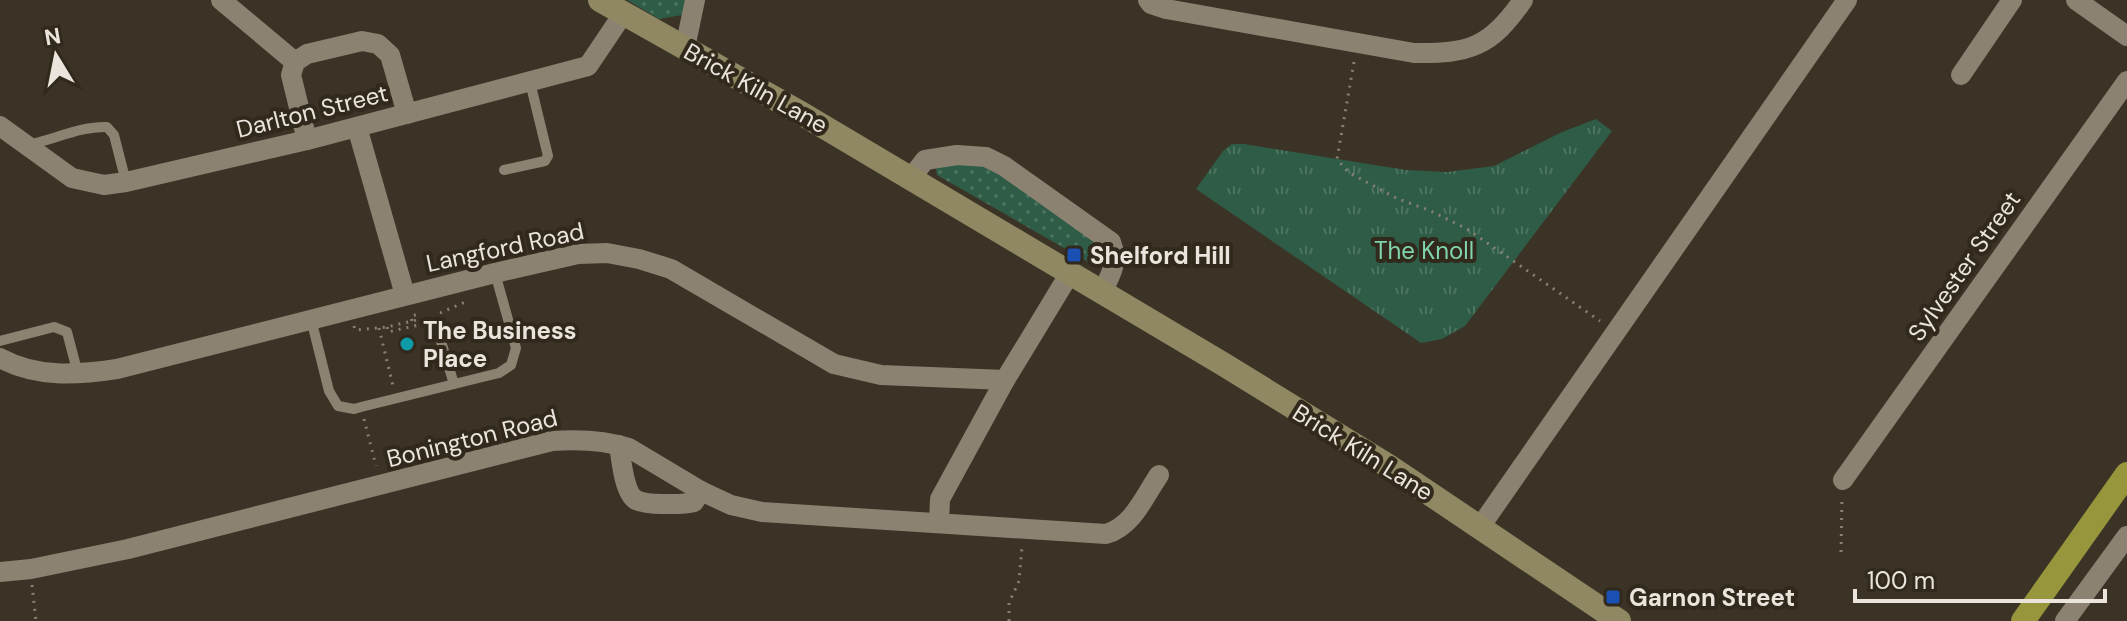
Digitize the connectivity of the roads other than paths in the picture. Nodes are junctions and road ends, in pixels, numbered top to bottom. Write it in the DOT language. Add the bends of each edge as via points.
graph roads {
  1 [pos="221,0"];
  2 [pos="600,0"];
  3 [pos="695,0"];
  4 [pos="1148,0"];
  5 [pos="1523,0"];
  6 [pos="1847,0"];
  7 [pos="2012,0"];
  8 [pos="2076,0"];
  9 [pos="623,14"];
  10 [pos="2127,36"];
  11 [pos="685,48"];
  12 [pos="295,62"];
  13 [pos="1961,75"];
  14 [pos="2127,81"];
  15 [pos="530,82"];
  16 [pos="407,114"];
  17 [pos="0,126"];
  18 [pos="357,127"];
  19 [pos="307,140"];
  20 [pos="25,145"];
  21 [pos="504,170"];
  22 [pos="911,178"];
  23 [pos="126,182"];
  24 [pos="495,273"];
  25 [pos="1070,273"];
  26 [pos="1102,292"];
  27 [pos="405,295"];
  28 [pos="311,319"];
  29 [pos="432,320"];
  30 [pos="0,341"];
  31 [pos="0,358"];
  32 [pos="78,375"];
  33 [pos="1005,380"];
  34 [pos="454,384"];
  35 [pos="619,445"];
  36 [pos="2127,474"];
  37 [pos="1159,475"];
  38 [pos="1843,480"];
  39 [pos="701,491"];
  40 [pos="939,523"];
  41 [pos="1480,527"];
  42 [pos="2127,536"];
  43 [pos="0,572"];
  44 [pos="1619,621"];
  45 [pos="2023,621"];
  46 [pos="2065,621"];
  1 -- 12 [label="street"];
  2 -- 9 [label="street, Brick Kiln Lane"];
  3 -- 11 [label="street"];
  4 -- 5 [label="street" via="1166,9 1442,54 1493,36"];
  6 -- 41 [label="street"];
  7 -- 13 [label="street"];
  8 -- 10 [label="street"];
  9 -- 11 [label="street, Brick Kiln Lane"];
  9 -- 15 [label="street, Darlton Street" via="588,66"];
  11 -- 22 [label="street, Brick Kiln Lane"];
  12 -- 16 [label="street" via="307,54 362,41 378,44 390,55"];
  12 -- 19 [label="street" via="291,75"];
  14 -- 38 [label="street, Sylvester Street"];
  15 -- 16 [label="street, Darlton Street"];
  15 -- 21 [label="lane" via="548,156"];
  16 -- 18 [label="street, Darlton Street"];
  17 -- 20 [label="street, Darlton Street"];
  18 -- 19 [label="street, Darlton Street"];
  18 -- 27 [label="street"];
  19 -- 23 [label="street, Darlton Street"];
  20 -- 23 [label="street, Darlton Street" via="72,178 104,185"];
  20 -- 23 [label="lane" via="92,126 107,127 114,135"];
  22 -- 25 [label="street, Brick Kiln Lane"];
  22 -- 26 [label="street" via="925,160 957,155 986,157 1004,166 1111,242 1116,254"];
  24 -- 27 [label="street, Langford Road"];
  24 -- 33 [label="street, Langford Road" via="578,254 639,259 682,275 834,364 881,375"];
  24 -- 34 [label="lane" via="516,348 511,365"];
  25 -- 26 [label="street, Brick Kiln Lane"];
  25 -- 33 [label="street"];
  26 -- 41 [label="street, Brick Kiln Lane"];
  27 -- 28 [label="street, Langford Road"];
  28 -- 32 [label="street, Langford Road"];
  28 -- 34 [label="lane" via="329,391 338,406 354,409"];
  29 -- 34 [label="lane"];
  30 -- 32 [label="lane" via="61,328 67,332"];
  31 -- 32 [label="street, Langford Road" via="32,371"];
  33 -- 40 [label="street" via="940,499"];
  35 -- 39 [label="street, Bonington Road"];
  35 -- 39 [label="street" via="627,487 637,500 685,504 694,502"];
  35 -- 43 [label="street, Bonington Road" via="552,441 128,549"];
  36 -- 45 [label="highway"];
  37 -- 40 [label="street, Bonington Road" via="1128,523 1106,534"];
  39 -- 40 [label="street, Bonington Road" via="762,512"];
  41 -- 44 [label="street, Brick Kiln Lane"];
  42 -- 46 [label="street"];
}
